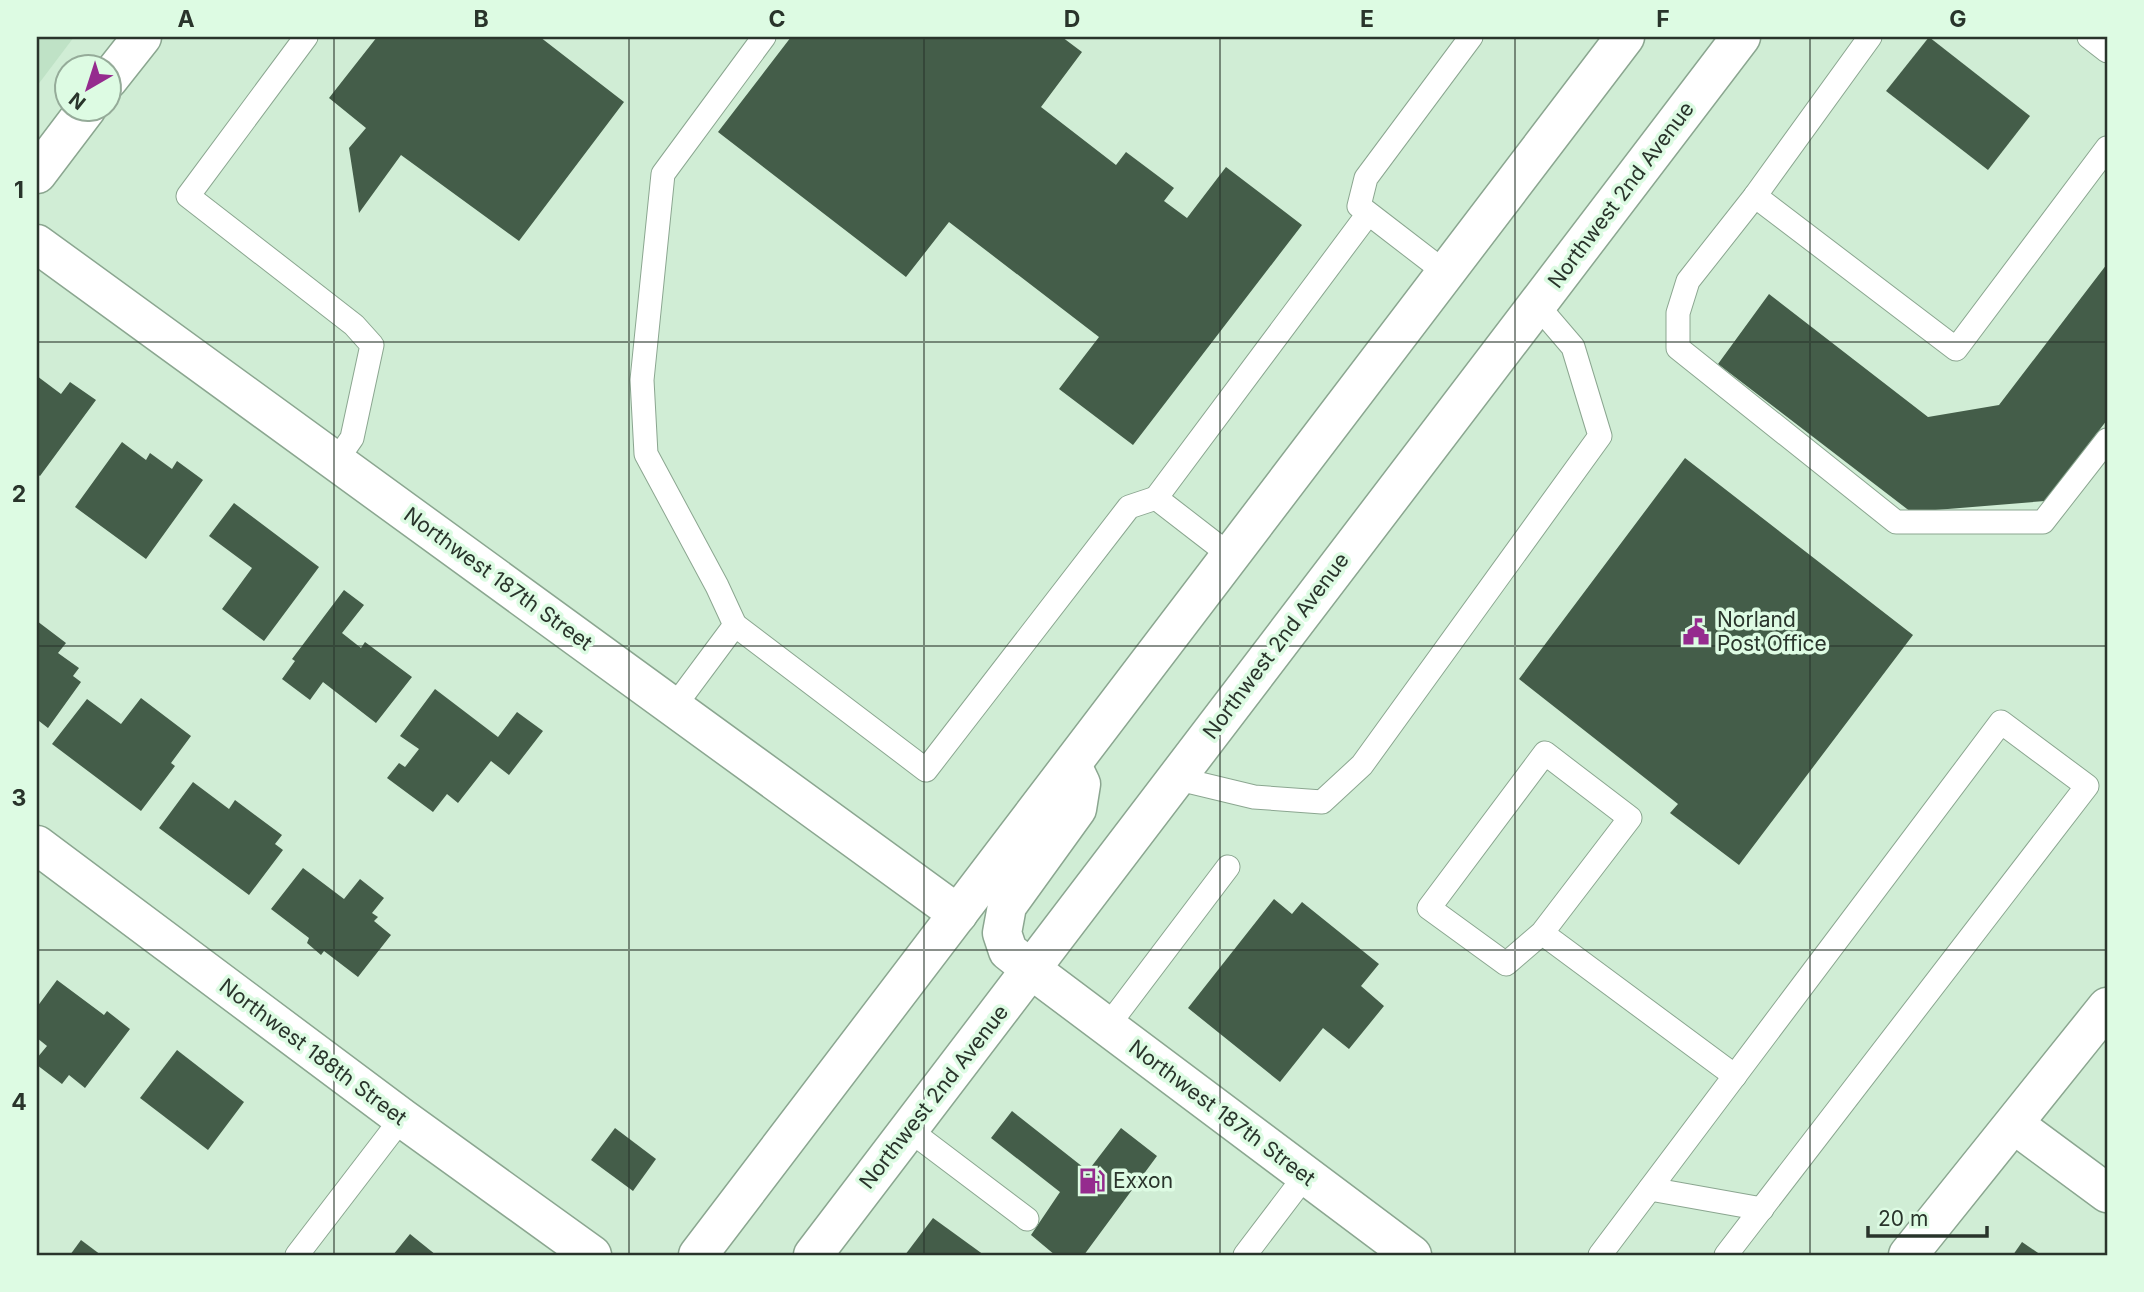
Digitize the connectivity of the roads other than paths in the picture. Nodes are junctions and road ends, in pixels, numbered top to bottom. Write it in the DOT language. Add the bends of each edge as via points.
graph roads {
  1 [pos="142,37"];
  2 [pos="306,37"];
  3 [pos="764,37"];
  4 [pos="1471,37"];
  5 [pos="1625,37"];
  6 [pos="1741,37"];
  7 [pos="2089,37"];
  8 [pos="1866,38"];
  9 [pos="2107,51"];
  10 [pos="1720,53"];
  11 [pos="122,62"];
  12 [pos="76,122"];
  13 [pos="2107,148"];
  14 [pos="37,174"];
  15 [pos="1755,196"];
  16 [pos="1368,214"];
  17 [pos="37,244"];
  18 [pos="1446,273"];
  19 [pos="1537,305"];
  20 [pos="2107,440"];
  21 [pos="336,461"];
  22 [pos="1156,498"];
  23 [pos="1231,556"];
  24 [pos="735,625"];
  25 [pos="674,707"];
  26 [pos="1072,765"];
  27 [pos="1175,778"];
  28 [pos="37,845"];
  29 [pos="1228,867"];
  30 [pos="958,914"];
  31 [pos="1542,933"];
  32 [pos="1032,970"];
  33 [pos="2107,1007"];
  34 [pos="1107,1027"];
  35 [pos="1735,1076"];
  36 [pos="402,1118"];
  37 [pos="2015,1125"];
  38 [pos="908,1129"];
  39 [pos="1305,1176"];
  40 [pos="1650,1189"];
  41 [pos="2107,1193"];
  42 [pos="1762,1209"];
  43 [pos="1027,1219"];
  44 [pos="568,1249"];
  45 [pos="817,1254"];
  46 [pos="298,1255"];
  47 [pos="698,1255"];
  48 [pos="1245,1255"];
  49 [pos="1412,1255"];
  50 [pos="1600,1255"];
  51 [pos="1727,1255"];
  52 [pos="1908,1255"];
  1 -- 11 [label="main road"];
  2 -- 21 [label="lane" via="188,196 354,325 372,345 352,438"];
  3 -- 24 [label="lane" via="663,174 642,380 646,454"];
  4 -- 16 [label="lane" via="1366,178 1359,206"];
  5 -- 18 [label="main road"];
  6 -- 10 [label="main road, Northwest 2nd Avenue"];
  7 -- 9 [label="lane"];
  8 -- 15 [label="lane"];
  10 -- 19 [label="main road, Northwest 2nd Avenue"];
  12 -- 14 [label="main road"];
  13 -- 15 [label="lane" via="1956,349"];
  15 -- 20 [label="lane" via="1688,281 1678,313 1678,348 1896,522 2043,522"];
  16 -- 18 [label="lane"];
  16 -- 22 [label="lane"];
  17 -- 21 [label="main road, Northwest 187th Street"];
  18 -- 23 [label="main road"];
  19 -- 27 [label="main road, Northwest 2nd Avenue"];
  19 -- 27 [label="lane" via="1573,347 1600,436 1362,765 1322,802 1254,797"];
  21 -- 25 [label="main road, Northwest 187th Street"];
  22 -- 23 [label="lane"];
  22 -- 24 [label="lane" via="1129,508 926,770"];
  23 -- 26 [label="main road"];
  24 -- 25 [label="lane"];
  25 -- 30 [label="main road, Northwest 187th Street"];
  26 -- 30 [label="main road"];
  26 -- 32 [label="main road, Northwest 187th Street" via="1082,784 1077,809 1007,906 1003,933 1008,951"];
  27 -- 32 [label="main road, Northwest 2nd Avenue"];
  28 -- 36 [label="main road, Northwest 188th Street"];
  29 -- 34 [label="lane"];
  30 -- 47 [label="main road"];
  31 -- 31 [label="lane" via="1506,964 1429,908 1545,754 1630,818"];
  31 -- 35 [label="lane"];
  32 -- 34 [label="main road, Northwest 187th Street"];
  32 -- 38 [label="main road, Northwest 2nd Avenue"];
  33 -- 37 [label="main road"];
  34 -- 39 [label="main road, Northwest 187th Street"];
  35 -- 40 [label="lane"];
  35 -- 42 [label="lane" via="2001,722 2087,786"];
  36 -- 44 [label="main road, Northwest 188th Street"];
  36 -- 46 [label="lane"];
  37 -- 41 [label="main road"];
  37 -- 52 [label="main road"];
  38 -- 43 [label="lane"];
  38 -- 45 [label="main road, Northwest 2nd Avenue"];
  39 -- 48 [label="lane"];
  39 -- 49 [label="main road, Northwest 187th Street"];
  40 -- 42 [label="lane"];
  40 -- 50 [label="lane"];
  42 -- 51 [label="lane"];
}
